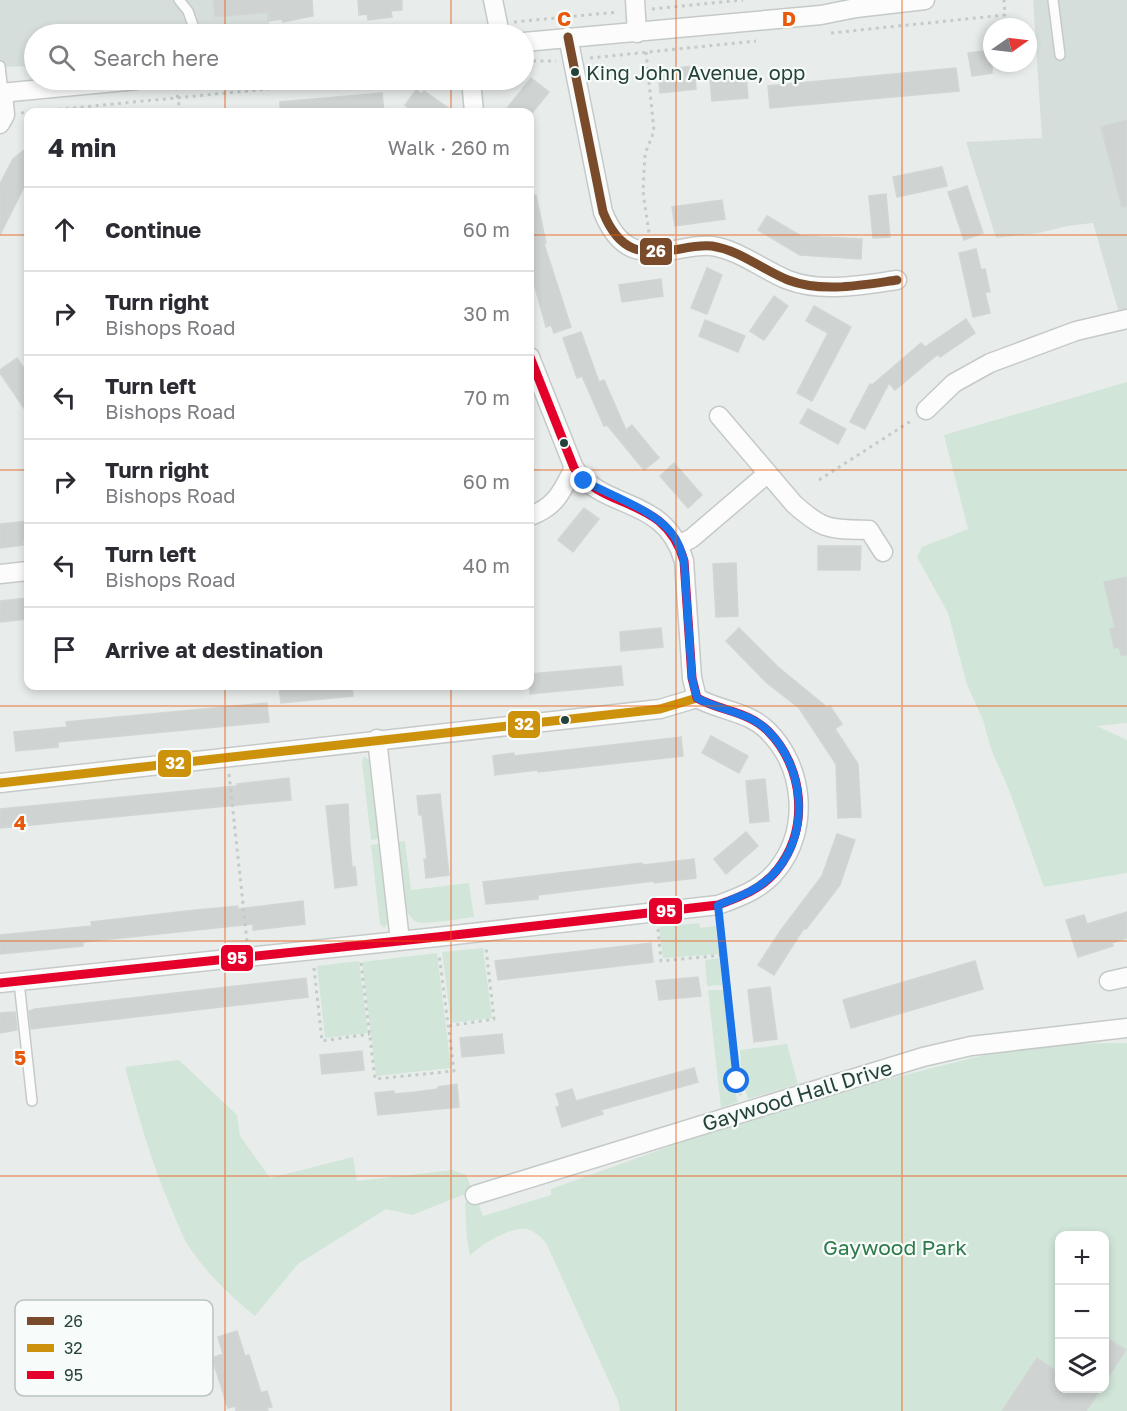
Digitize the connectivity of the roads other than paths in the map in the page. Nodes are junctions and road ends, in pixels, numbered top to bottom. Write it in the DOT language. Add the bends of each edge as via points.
graph roads {
  1 [pos="493,0"];
  2 [pos="925,0"];
  3 [pos="1053,0"];
  4 [pos="179,1"];
  5 [pos="635,5"];
  6 [pos="193,24"];
  7 [pos="497,24"];
  8 [pos="637,33"];
  9 [pos="568,36"];
  10 [pos="534,41"];
  11 [pos="1060,55"];
  12 [pos="0,66"];
  13 [pos="32,90"];
  14 [pos="472,90"];
  15 [pos="1,93"];
  16 [pos="474,108"];
  17 [pos="0,124"];
  18 [pos="897,280"];
  19 [pos="1127,319"];
  20 [pos="534,367"];
  21 [pos="926,410"];
  22 [pos="719,416"];
  23 [pos="574,468"];
  24 [pos="768,473"];
  25 [pos="534,515"];
  26 [pos="679,544"];
  27 [pos="883,552"];
  28 [pos="24,571"];
  29 [pos="0,574"];
  30 [pos="697,698"];
  31 [pos="377,739"];
  32 [pos="0,783"];
  33 [pos="400,941"];
  34 [pos="1127,977"];
  35 [pos="19,981"];
  36 [pos="1109,981"];
  37 [pos="0,983"];
  38 [pos="1127,1028"];
  39 [pos="32,1101"];
  40 [pos="475,1194"];
  1 -- 7 [label="street"];
  2 -- 8 [label="street" via="821,15"];
  3 -- 11 [label="lane"];
  4 -- 6 [label="lane" via="188,10"];
  5 -- 8 [label="street"];
  8 -- 9 [label="street"];
  9 -- 10 [label="street"];
  9 -- 18 [label="street" via="603,212 610,230 623,243 652,253 712,246 809,286"];
  12 -- 15 [label="lane"];
  13 -- 15 [label="street"];
  14 -- 16 [label="street"];
  15 -- 17 [label="street" via="5,115"];
  19 -- 21 [label="street" via="1076,331 990,363 954,383"];
  20 -- 23 [label="street"];
  22 -- 24 [label="street"];
  23 -- 25 [label="street" via="561,494"];
  23 -- 26 [label="street" via="584,481 655,517"];
  24 -- 26 [label="street" via="692,538"];
  24 -- 27 [label="street" via="794,504 822,527 869,530"];
  26 -- 30 [label="street"];
  28 -- 29 [label="street"];
  30 -- 31 [label="street" via="660,709"];
  30 -- 33 [label="street" via="746,716 766,729 793,768 799,795 791,848 777,871 759,887 718,905"];
  31 -- 32 [label="street"];
  31 -- 33 [label="street"];
  33 -- 35 [label="street"];
  34 -- 36 [label="street"];
  35 -- 37 [label="street"];
  35 -- 39 [label="lane"];
  38 -- 40 [label="street, Gaywood Hall Drive" via="971,1046 922,1057"];
}
